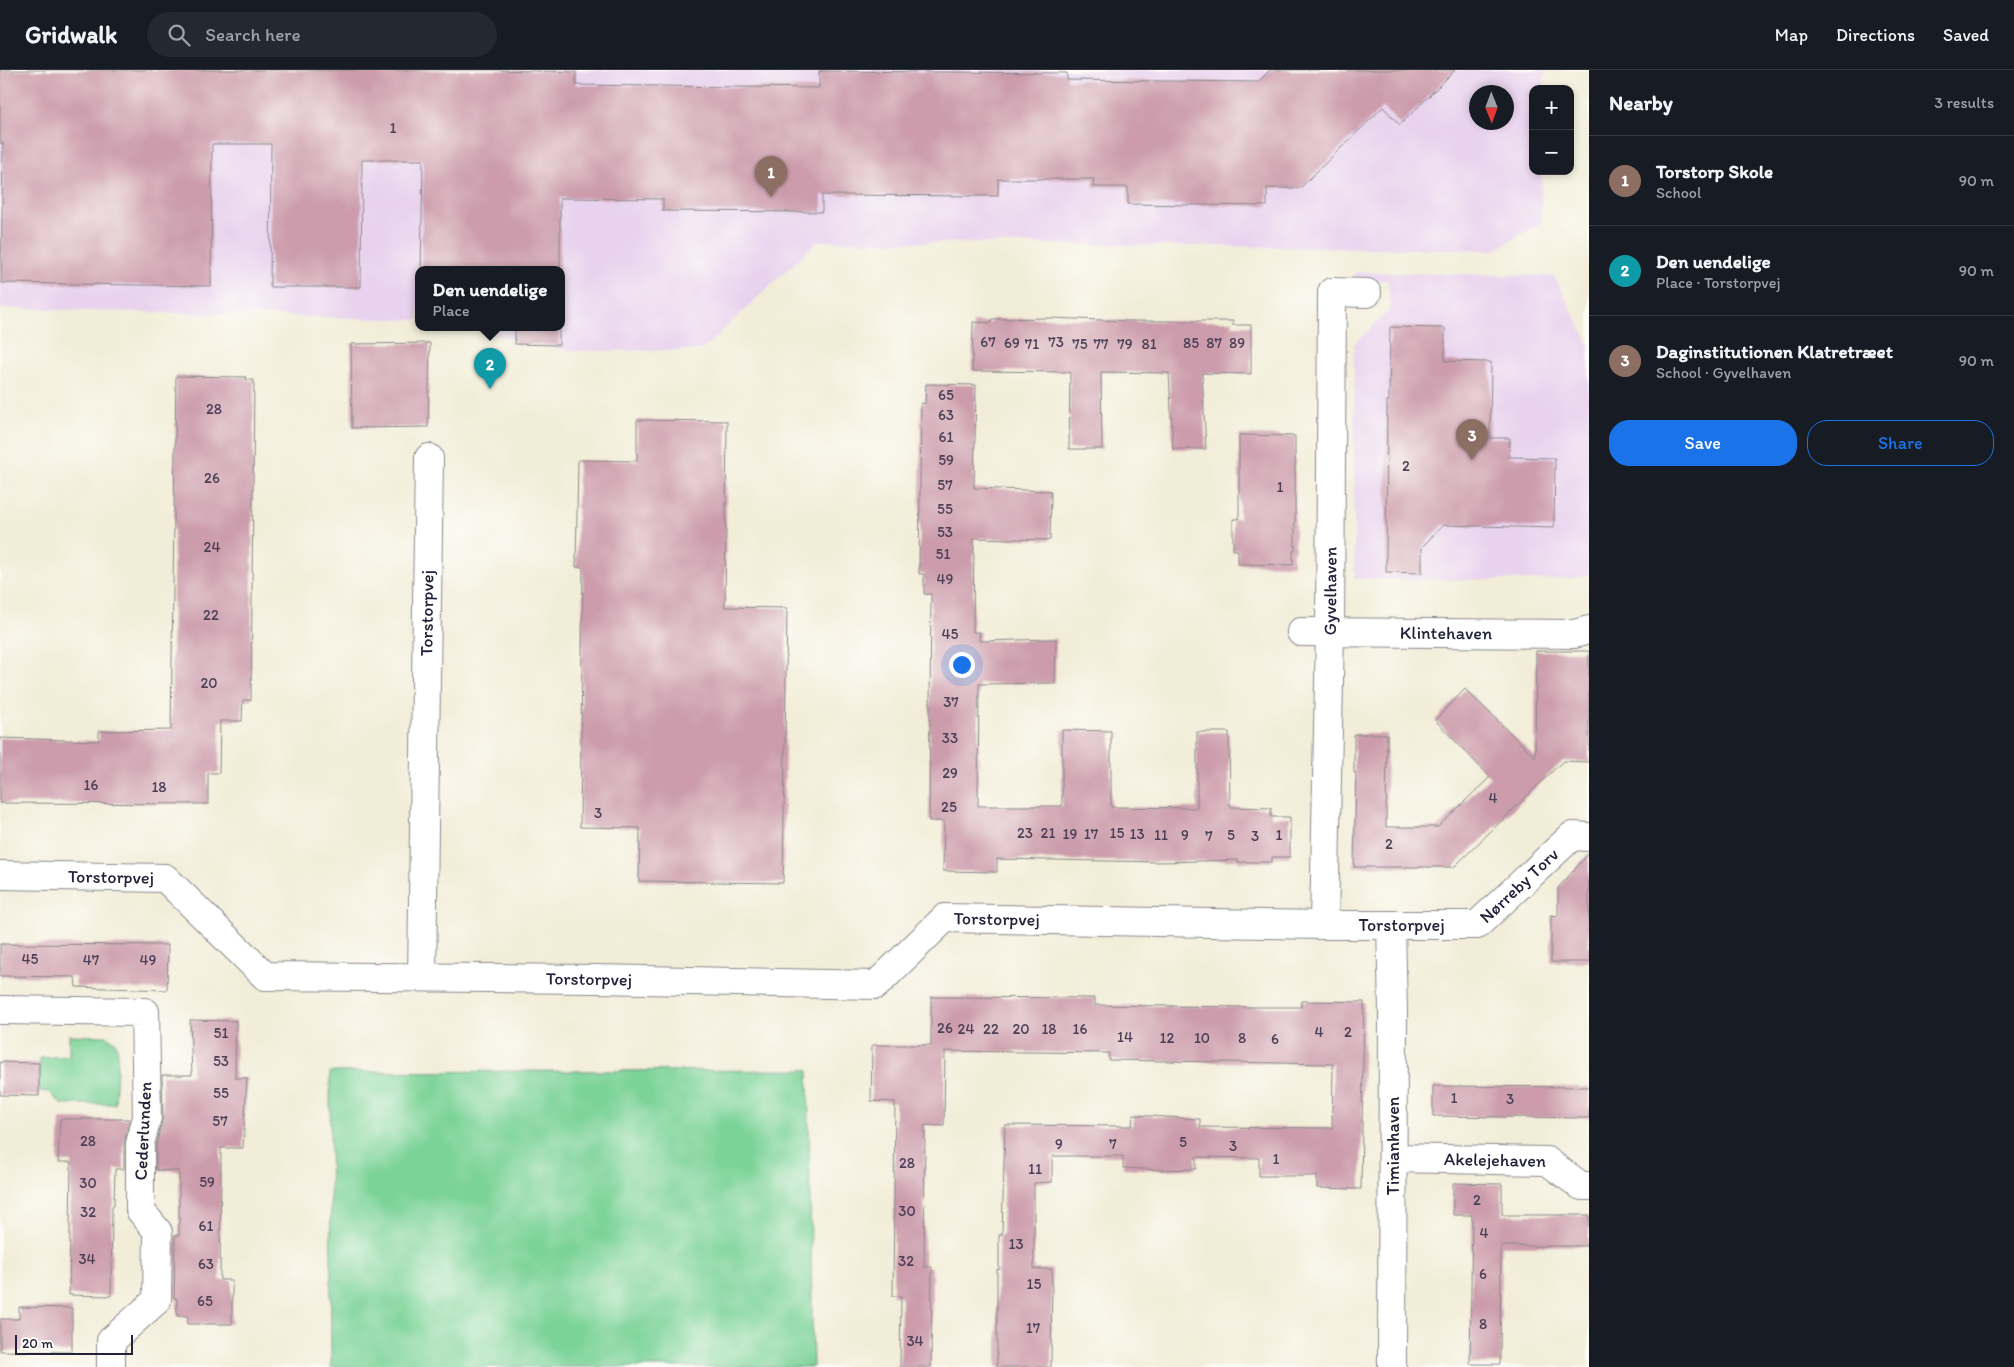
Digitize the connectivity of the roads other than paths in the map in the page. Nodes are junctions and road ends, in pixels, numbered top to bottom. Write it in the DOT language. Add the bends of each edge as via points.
graph roads {
  1 [pos="1367,293"];
  2 [pos="428,458"];
  3 [pos="1589,630"];
  4 [pos="1301,632"];
  5 [pos="1330,632"];
  6 [pos="1589,836"];
  7 [pos="0,875"];
  8 [pos="1324,925"];
  9 [pos="1391,925"];
  10 [pos="1477,925"];
  11 [pos="422,977"];
  12 [pos="0,1010"];
  13 [pos="1393,1158"];
  14 [pos="1589,1186"];
  15 [pos="111,1367"];
  16 [pos="1392,1367"];
  1 -- 5 [label="street, Gyvelhaven" via="1332,292"];
  2 -- 11 [label="street, Torstorpvej"];
  3 -- 5 [label="street, Klintehaven" via="1574,634"];
  4 -- 5 [label="street, Klintehaven"];
  5 -- 8 [label="street, Gyvelhaven"];
  6 -- 10 [label="street, Nørreby Torv" via="1572,836"];
  7 -- 11 [label="street, Torstorpvej" via="165,878 265,976"];
  8 -- 9 [label="street, Torstorpvej"];
  8 -- 11 [label="street, Torstorpvej" via="945,918 876,985"];
  9 -- 10 [label="street, Torstorpvej"];
  9 -- 13 [label="street, Timianhaven"];
  12 -- 15 [label="street, Cederlunden" via="145,1012 147,1117 140,1144 140,1210 158,1232 157,1300 111,1341"];
  13 -- 14 [label="street, Akelejehaven" via="1547,1161 1581,1186"];
  13 -- 16 [label="street, Timianhaven"];
}
